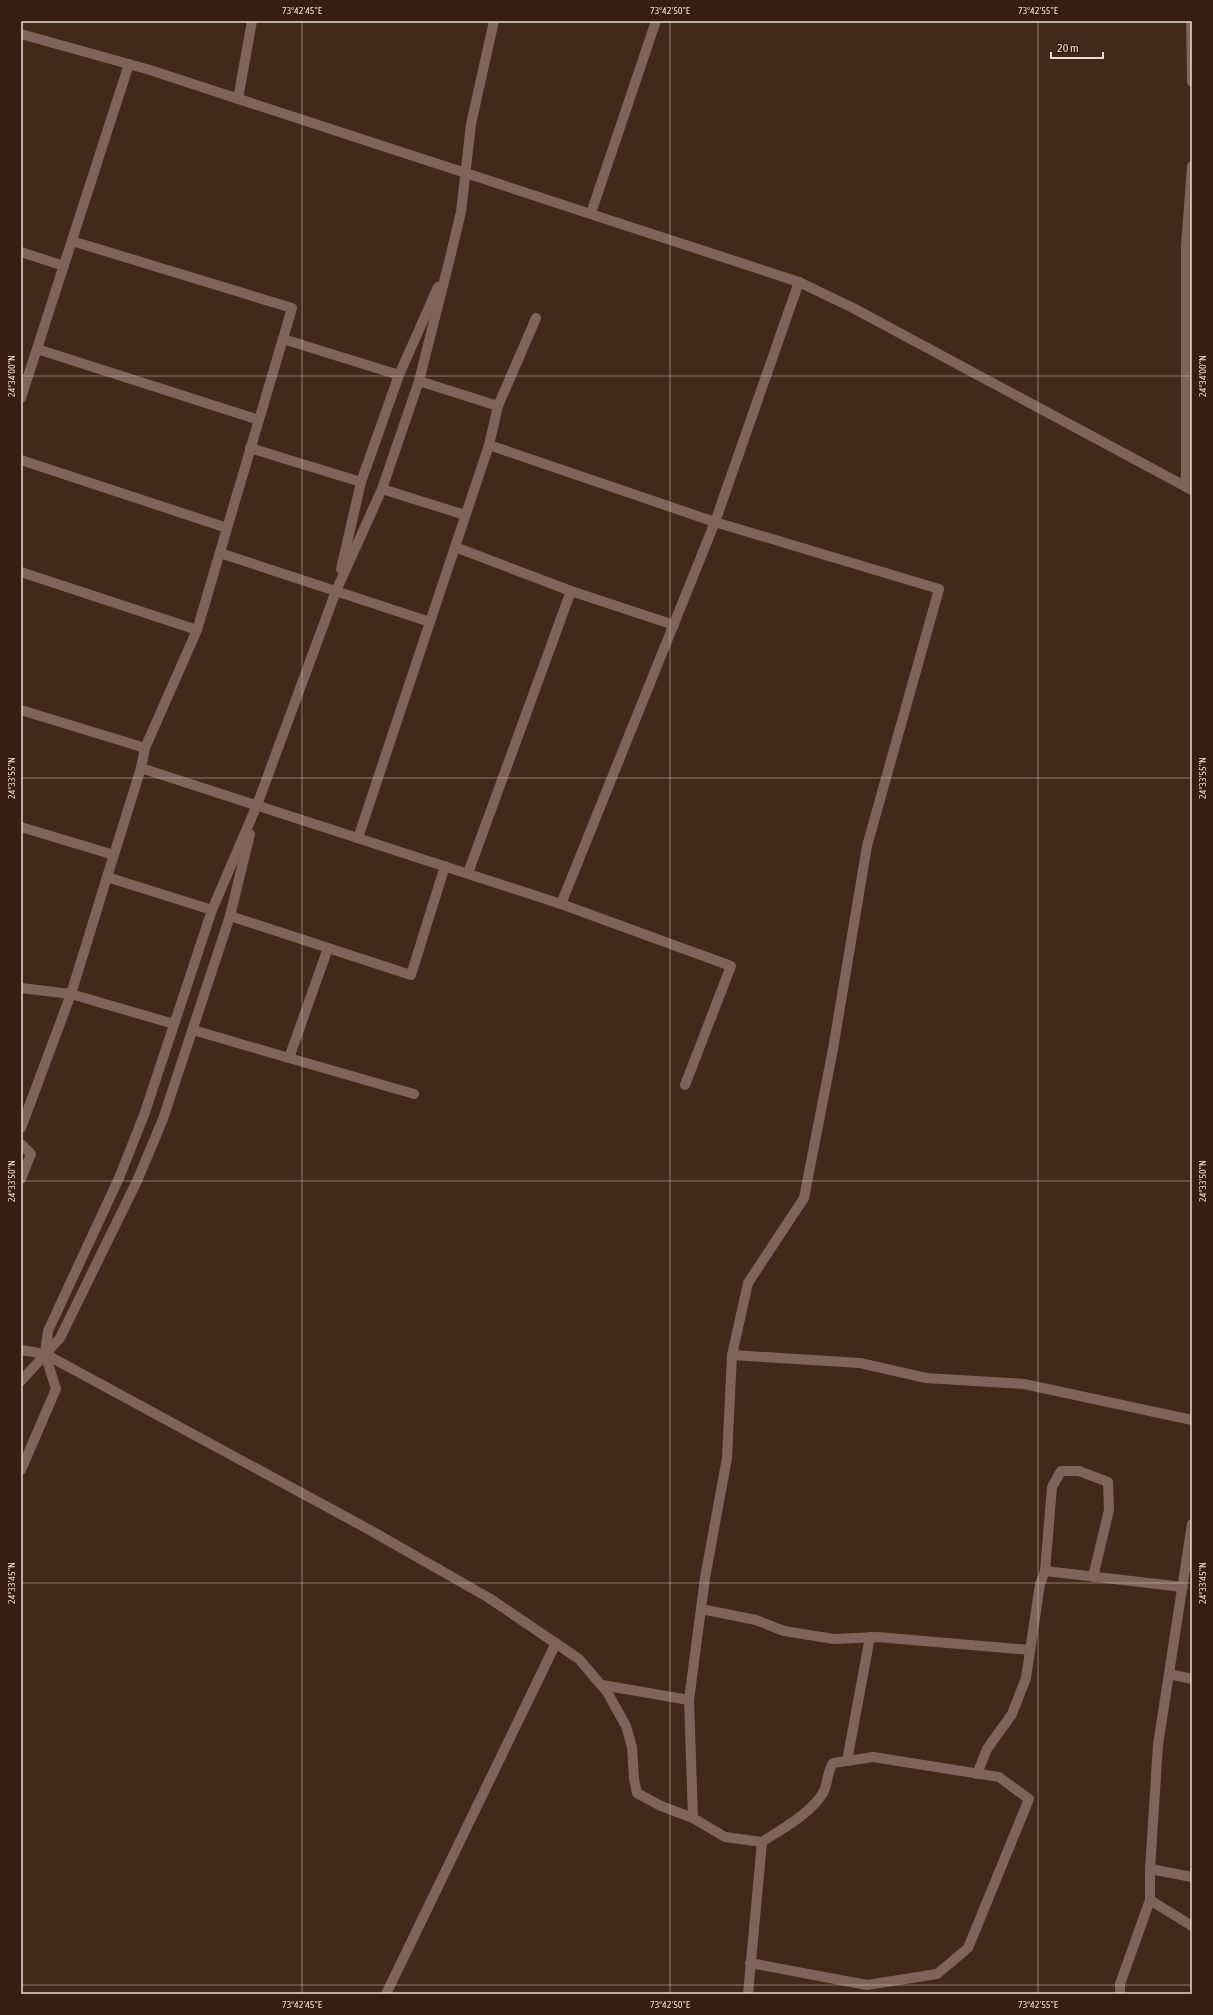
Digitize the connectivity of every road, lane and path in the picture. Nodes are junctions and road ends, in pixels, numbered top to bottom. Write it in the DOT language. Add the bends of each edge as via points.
graph roads {
  1 [pos="252,21"];
  2 [pos="494,21"];
  3 [pos="656,21"];
  4 [pos="1191,21"];
  5 [pos="21,34"];
  6 [pos="129,64"];
  7 [pos="1192,82"];
  8 [pos="238,99"];
  9 [pos="1192,166"];
  10 [pos="466,172"];
  11 [pos="591,213"];
  12 [pos="72,240"];
  13 [pos="21,252"];
  14 [pos="449,262"];
  15 [pos="64,266"];
  16 [pos="799,282"];
  17 [pos="536,318"];
  18 [pos="283,339"];
  19 [pos="37,349"];
  20 [pos="399,375"];
  21 [pos="419,381"];
  22 [pos="21,398"];
  23 [pos="498,406"];
  24 [pos="259,420"];
  25 [pos="489,445"];
  26 [pos="250,448"];
  27 [pos="21,460"];
  28 [pos="361,482"];
  29 [pos="382,489"];
  30 [pos="1189,489"];
  31 [pos="465,515"];
  32 [pos="715,522"];
  33 [pos="227,528"];
  34 [pos="455,547"];
  35 [pos="220,553"];
  36 [pos="21,572"];
  37 [pos="336,591"];
  38 [pos="571,591"];
  39 [pos="430,622"];
  40 [pos="674,625"];
  41 [pos="197,630"];
  42 [pos="21,710"];
  43 [pos="145,748"];
  44 [pos="141,768"];
  45 [pos="257,805"];
  46 [pos="21,827"];
  47 [pos="358,838"];
  48 [pos="114,855"];
  49 [pos="445,866"];
  50 [pos="468,873"];
  51 [pos="107,877"];
  52 [pos="561,904"];
  53 [pos="212,910"];
  54 [pos="230,916"];
  55 [pos="328,948"];
  56 [pos="21,988"];
  57 [pos="71,994"];
  58 [pos="174,1024"];
  59 [pos="194,1030"];
  60 [pos="289,1058"];
  61 [pos="685,1085"];
  62 [pos="414,1094"];
  63 [pos="21,1128"];
  64 [pos="21,1144"];
  65 [pos="21,1179"];
  66 [pos="21,1350"];
  67 [pos="45,1354"];
  68 [pos="732,1355"];
  69 [pos="21,1382"];
  70 [pos="1192,1420"];
  71 [pos="21,1470"];
  72 [pos="1192,1524"];
  73 [pos="1045,1571"];
  74 [pos="1093,1577"];
  75 [pos="1182,1587"];
  76 [pos="701,1609"];
  77 [pos="870,1637"];
  78 [pos="556,1643"];
  79 [pos="1030,1650"];
  80 [pos="1169,1674"];
  81 [pos="1192,1679"];
  82 [pos="602,1685"];
  83 [pos="689,1700"];
  84 [pos="847,1761"];
  85 [pos="977,1774"];
  86 [pos="693,1818"];
  87 [pos="762,1842"];
  88 [pos="1150,1869"];
  89 [pos="1192,1877"];
  90 [pos="1150,1900"];
  91 [pos="1192,1926"];
  92 [pos="750,1964"];
  93 [pos="865,1989"];
  94 [pos="386,1994"];
  95 [pos="748,1994"];
  96 [pos="1120,1994"];
  1 -- 8 [label="street"];
  2 -- 10 [label="street" via="471,124"];
  3 -- 11 [label="street"];
  4 -- 7 [label="street"];
  5 -- 6 [label="street"];
  6 -- 8 [label="street"];
  6 -- 12 [label="street"];
  8 -- 10 [label="street"];
  9 -- 30 [label="street" via="1186,246"];
  10 -- 11 [label="street"];
  10 -- 14 [label="street" via="461,212"];
  11 -- 16 [label="street"];
  12 -- 15 [label="street"];
  12 -- 18 [label="street" via="292,308"];
  13 -- 15 [label="street"];
  14 -- 20 [label="street"];
  14 -- 21 [label="street"];
  15 -- 19 [label="street"];
  16 -- 30 [label="street" via="853,308"];
  16 -- 32 [label="street"];
  17 -- 23 [label="street"];
  18 -- 20 [label="street"];
  18 -- 24 [label="street"];
  19 -- 22 [label="street"];
  19 -- 24 [label="street"];
  20 -- 28 [label="street"];
  21 -- 23 [label="street"];
  21 -- 29 [label="street"];
  23 -- 25 [label="street"];
  24 -- 26 [label="street"];
  25 -- 31 [label="street"];
  25 -- 32 [label="street"];
  26 -- 28 [label="street"];
  26 -- 33 [label="street"];
  27 -- 33 [label="street"];
  28 -- 37 [label="street"];
  29 -- 31 [label="street"];
  29 -- 37 [label="street"];
  31 -- 34 [label="street"];
  32 -- 40 [label="street"];
  32 -- 68 [label="street" via="939,589 867,846 834,1049 804,1198 748,1282"];
  33 -- 35 [label="street"];
  34 -- 38 [label="street"];
  34 -- 39 [label="street"];
  35 -- 37 [label="street"];
  35 -- 41 [label="street"];
  36 -- 41 [label="street"];
  37 -- 39 [label="street"];
  37 -- 45 [label="street"];
  38 -- 40 [label="street"];
  38 -- 50 [label="street"];
  39 -- 47 [label="street"];
  40 -- 52 [label="street"];
  41 -- 43 [label="street"];
  42 -- 43 [label="street"];
  43 -- 44 [label="street"];
  44 -- 45 [label="street"];
  44 -- 48 [label="street"];
  45 -- 47 [label="street"];
  45 -- 53 [label="street"];
  45 -- 54 [label="street"];
  46 -- 48 [label="street"];
  47 -- 49 [label="street"];
  48 -- 51 [label="street"];
  49 -- 50 [label="street"];
  49 -- 55 [label="street" via="411,974"];
  50 -- 52 [label="street"];
  51 -- 53 [label="street"];
  51 -- 57 [label="street"];
  52 -- 61 [label="street" via="731,966"];
  53 -- 58 [label="street"];
  54 -- 55 [label="street"];
  54 -- 59 [label="street"];
  55 -- 60 [label="street"];
  56 -- 57 [label="street"];
  57 -- 58 [label="street"];
  57 -- 63 [label="street"];
  58 -- 67 [label="street" via="144,1115 119,1178 48,1332"];
  59 -- 60 [label="street"];
  59 -- 67 [label="street" via="163,1119 137,1181 60,1338"];
  60 -- 62 [label="street"];
  64 -- 65 [label="street" via="31,1154"];
  66 -- 67 [label="street"];
  67 -- 69 [label="street"];
  67 -- 71 [label="street" via="56,1389"];
  67 -- 78 [label="street" via="368,1529 489,1598"];
  68 -- 70 [label="street" via="860,1363 926,1378 1024,1384"];
  68 -- 76 [label="street" via="727,1458"];
  72 -- 75 [label="street"];
  73 -- 74 [label="street"];
  73 -- 74 [label="street" via="1052,1487 1061,1471 1079,1471 1108,1482 1109,1510"];
  73 -- 79 [label="street" via="1040,1584"];
  74 -- 75 [label="street"];
  75 -- 80 [label="street"];
  76 -- 77 [label="street" via="756,1620 784,1631 834,1639"];
  76 -- 83 [label="street"];
  77 -- 79 [label="street"];
  77 -- 84 [label="street"];
  78 -- 82 [label="street" via="579,1659"];
  78 -- 94 [label="street"];
  79 -- 85 [label="street" via="1026,1678 1012,1714 987,1749"];
  80 -- 81 [label="street"];
  80 -- 88 [label="street" via="1158,1745"];
  82 -- 83 [label="street"];
  82 -- 86 [label="street" via="626,1726 632,1747 637,1793 661,1806"];
  83 -- 86 [label="street"];
  84 -- 85 [label="street" via="873,1757"];
  84 -- 87 [label="street" via="833,1763 828,1770 823,1792 800,1817"];
  85 -- 93 [label="street" via="999,1777 1029,1799 968,1948 937,1974"];
  86 -- 87 [label="street" via="725,1837"];
  87 -- 92 [label="street"];
  88 -- 89 [label="street"];
  88 -- 90 [label="street"];
  90 -- 91 [label="street"];
  90 -- 96 [label="street" via="1120,1984"];
  92 -- 93 [label="street"];
  92 -- 95 [label="street"];
}
